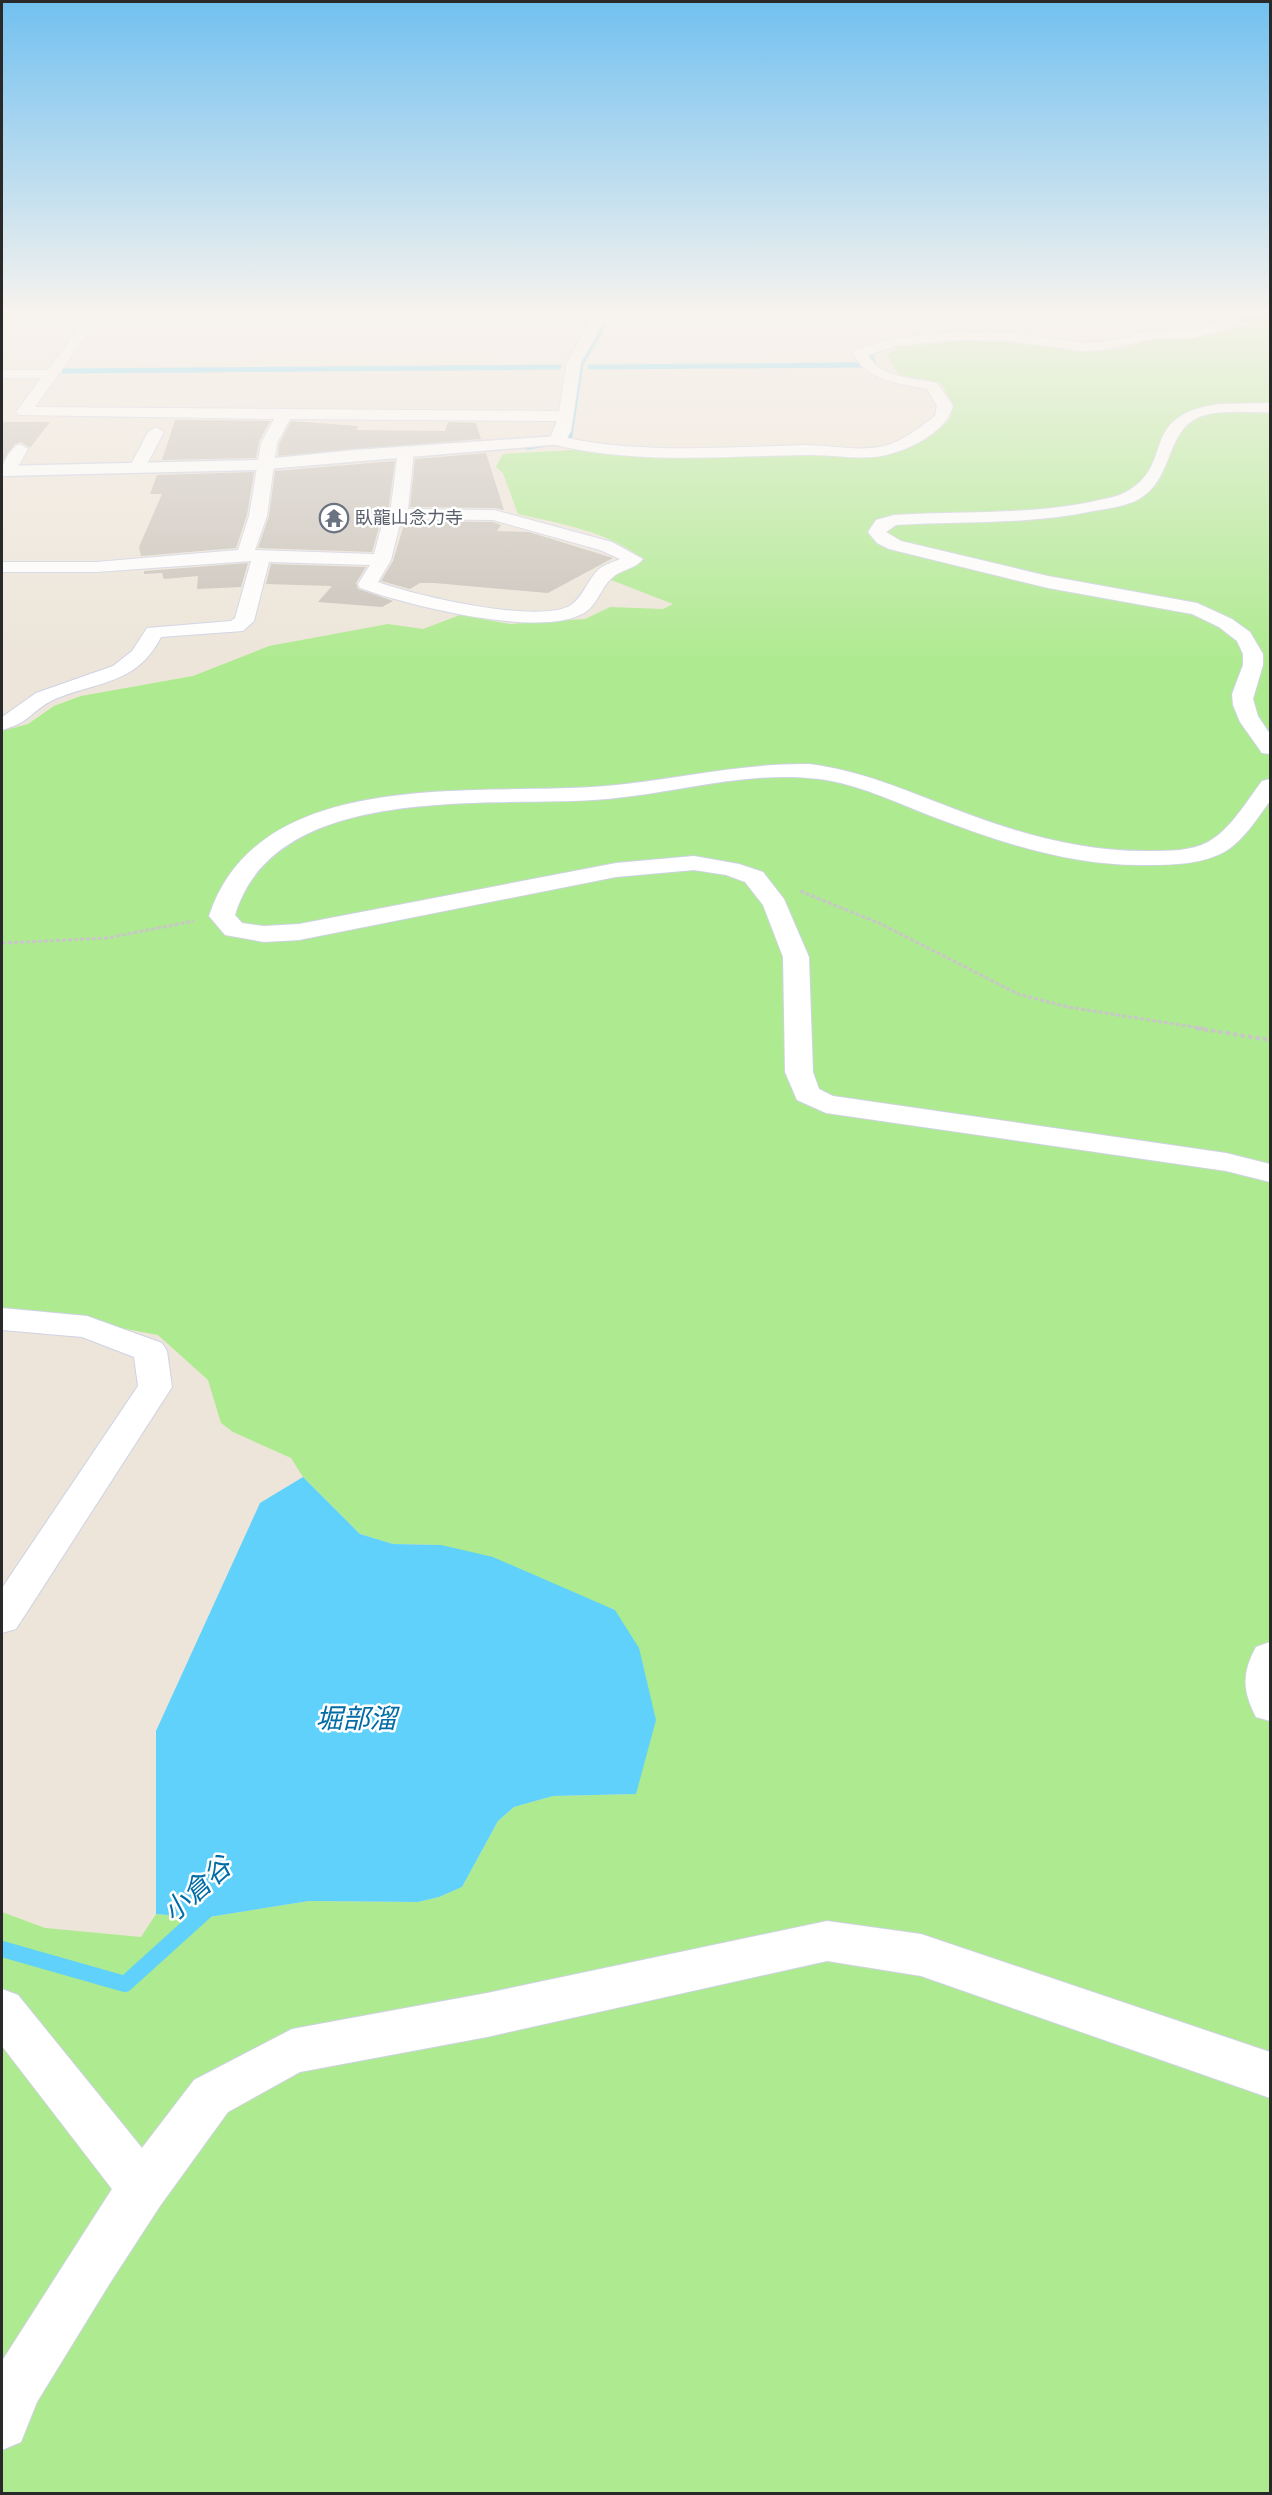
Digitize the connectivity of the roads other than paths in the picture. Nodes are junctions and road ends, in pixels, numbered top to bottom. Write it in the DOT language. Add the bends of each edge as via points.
graph roads {
  1 [pos="273,430"];
  2 [pos="563,430"];
  3 [pos="923,430"];
  4 [pos="1172,430"];
  5 [pos="156,432"];
  6 [pos="561,442"];
  7 [pos="20,449"];
  8 [pos="405,454"];
  9 [pos="138,465"];
  10 [pos="265,465"];
  11 [pos="5,471"];
  12 [pos="399,514"];
  13 [pos="254,555"];
  14 [pos="382,560"];
  15 [pos="2,567"];
  16 [pos="2,724"];
  17 [pos="1270,748"];
  18 [pos="1270,786"];
  19 [pos="1270,1173"];
  20 [pos="2,1320"];
  21 [pos="2,1618"];
  22 [pos="1270,1658"];
  23 [pos="1270,1705"];
  24 [pos="2,2010"];
  25 [pos="1270,2075"];
  26 [pos="142,2188"];
  27 [pos="2,2423"];
  1 -- 10 [label="street"];
  2 -- 6 [label="street"];
  3 -- 6 [label="street" via="878,452 814,449 656,453"];
  4 -- 17 [label="street" via="1160,468 1148,487 1128,498 1033,516 894,520 882,524 877,532 895,545 1048,582 1197,609 1215,617 1238,631 1251,650 1254,664 1243,688 1243,706"];
  5 -- 9 [label="street"];
  6 -- 8 [label="street"];
  7 -- 11 [label="street"];
  8 -- 10 [label="street"];
  8 -- 12 [label="street"];
  9 -- 10 [label="street"];
  9 -- 11 [label="street"];
  10 -- 13 [label="street"];
  12 -- 14 [label="street" via="390,528"];
  12 -- 14 [label="street" via="494,515 606,546 634,559 606,573 580,608 568,614 507,617 373,588 367,584"];
  13 -- 14 [label="street"];
  13 -- 15 [label="street" via="96,567"];
  13 -- 16 [label="street" via="244,621 236,627 153,632 136,662 44,697 18,719"];
  18 -- 19 [label="street" via="1220,846 1183,857 1133,860 1075,855 1005,837 858,780 810,771 770,772 604,793 448,796 376,804 313,822 270,846 244,869 228,892 222,916 234,930 264,934 299,932 616,870 694,863 730,869 754,877 775,904 796,957 799,1072 807,1094 826,1104 1226,1162"];
  20 -- 21 [label="street" via="87,1327 150,1351 155,1387"];
  22 -- 23 [label="street" via="1264,1676"];
  24 -- 26 [label="street"];
  25 -- 26 [label="street" via="921,1955 826,1941 487,2015 292,2051 211,2096"];
  26 -- 27 [label="street" via="17,2385"];
}
